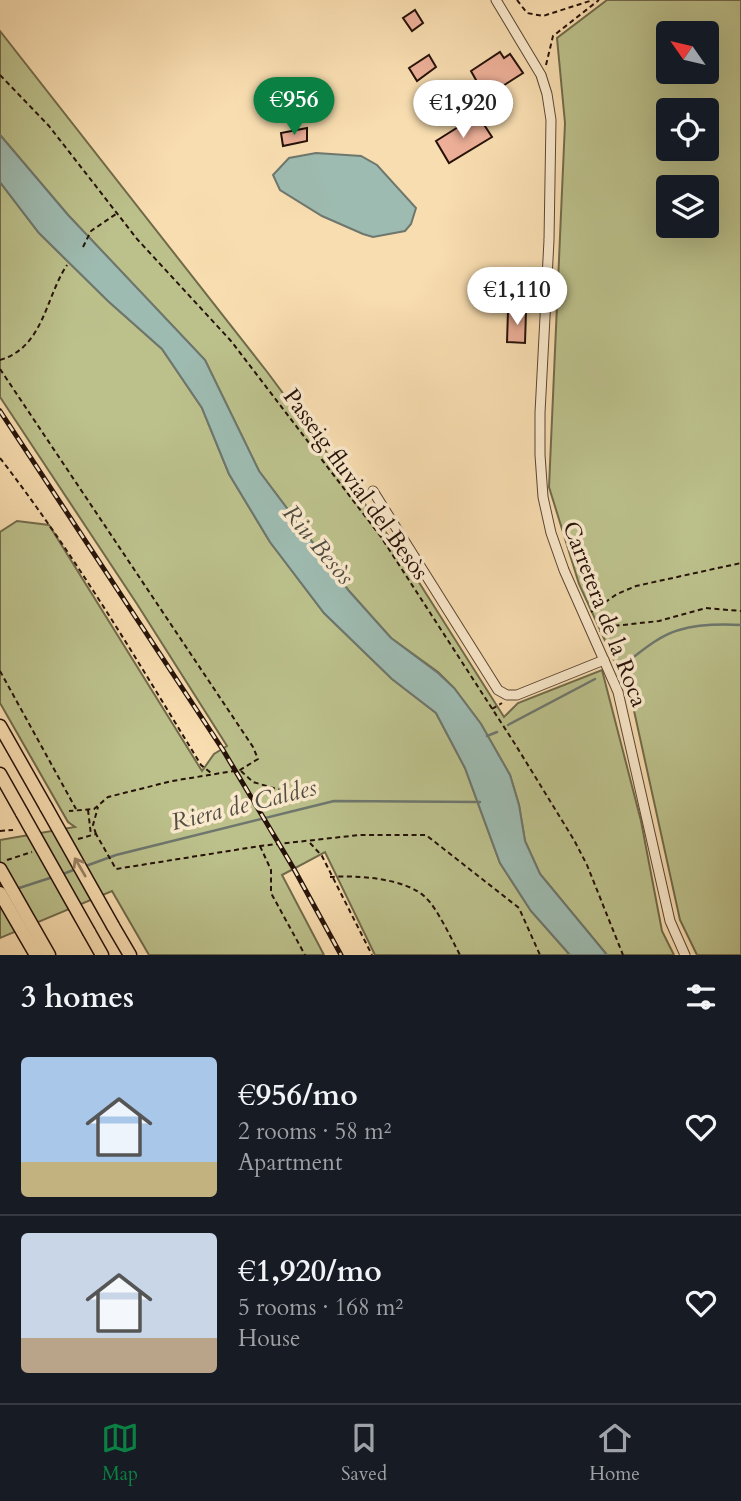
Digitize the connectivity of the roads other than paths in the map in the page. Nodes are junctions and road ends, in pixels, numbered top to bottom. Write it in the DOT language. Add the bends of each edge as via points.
graph roads {
  1 [pos="496,0"];
  2 [pos="373,491"];
  3 [pos="604,660"];
  4 [pos="511,696"];
  5 [pos="502,703"];
  6 [pos="0,726"];
  7 [pos="0,774"];
  8 [pos="0,869"];
  9 [pos="0,893"];
  10 [pos="40,950"];
  11 [pos="102,955"];
  12 [pos="130,955"];
  13 [pos="685,955"];
  1 -- 3 [label="street, Carretera de la Roca" via="541,75 547,94 551,120 549,240 540,478 564,570"];
  2 -- 4 [label="street" via="498,690"];
  3 -- 4 [label="street"];
  3 -- 13 [label="street, Carretera de la Roca" via="628,727 670,920"];
  4 -- 5 [label="street"];
  12 -- 6 [label="highway, one-way, bridge"];
  7 -- 11 [label="highway, bridge"];
  8 -- 10 [label="highway"];
  9 -- 10 [label="highway"];
}
